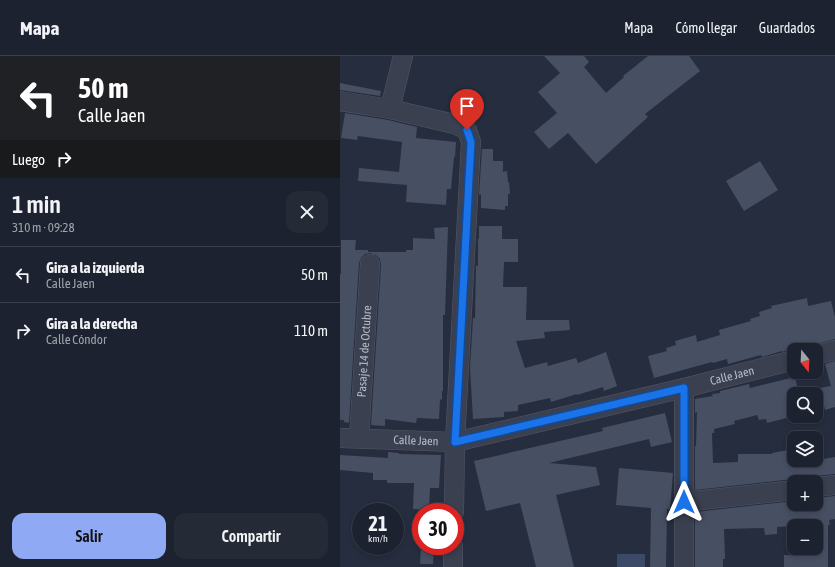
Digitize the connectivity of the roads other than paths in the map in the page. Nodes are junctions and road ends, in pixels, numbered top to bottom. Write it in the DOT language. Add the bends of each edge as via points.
graph roads {
  1 [pos="403,56"];
  2 [pos="340,100"];
  3 [pos="390,109"];
  4 [pos="370,264"];
  5 [pos="835,350"];
  6 [pos="823,353"];
  7 [pos="787,362"];
  8 [pos="684,388"];
  9 [pos="340,438"];
  10 [pos="359,438"];
  11 [pos="455,442"];
  12 [pos="835,485"];
  13 [pos="823,486"];
  14 [pos="787,491"];
  15 [pos="684,502"];
  16 [pos="454,503"];
  17 [pos="453,555"];
  18 [pos="453,567"];
  19 [pos="684,567"];
  1 -- 3 [label="street"];
  2 -- 3 [label="street"];
  3 -- 11 [label="street" via="454,124 467,130 471,142"];
  4 -- 10 [label="street, Pasaje 14 de Octubre"];
  5 -- 6 [label="street"];
  7 -- 8 [label="street, Calle Jaen"];
  8 -- 11 [label="street, Calle Jaen"];
  8 -- 15 [label="street"];
  9 -- 10 [label="street, Calle Jaen"];
  10 -- 11 [label="street, Calle Jaen"];
  11 -- 16 [label="street"];
  12 -- 13 [label="street"];
  14 -- 15 [label="street"];
  15 -- 19 [label="street"];
  17 -- 18 [label="street"];
}
